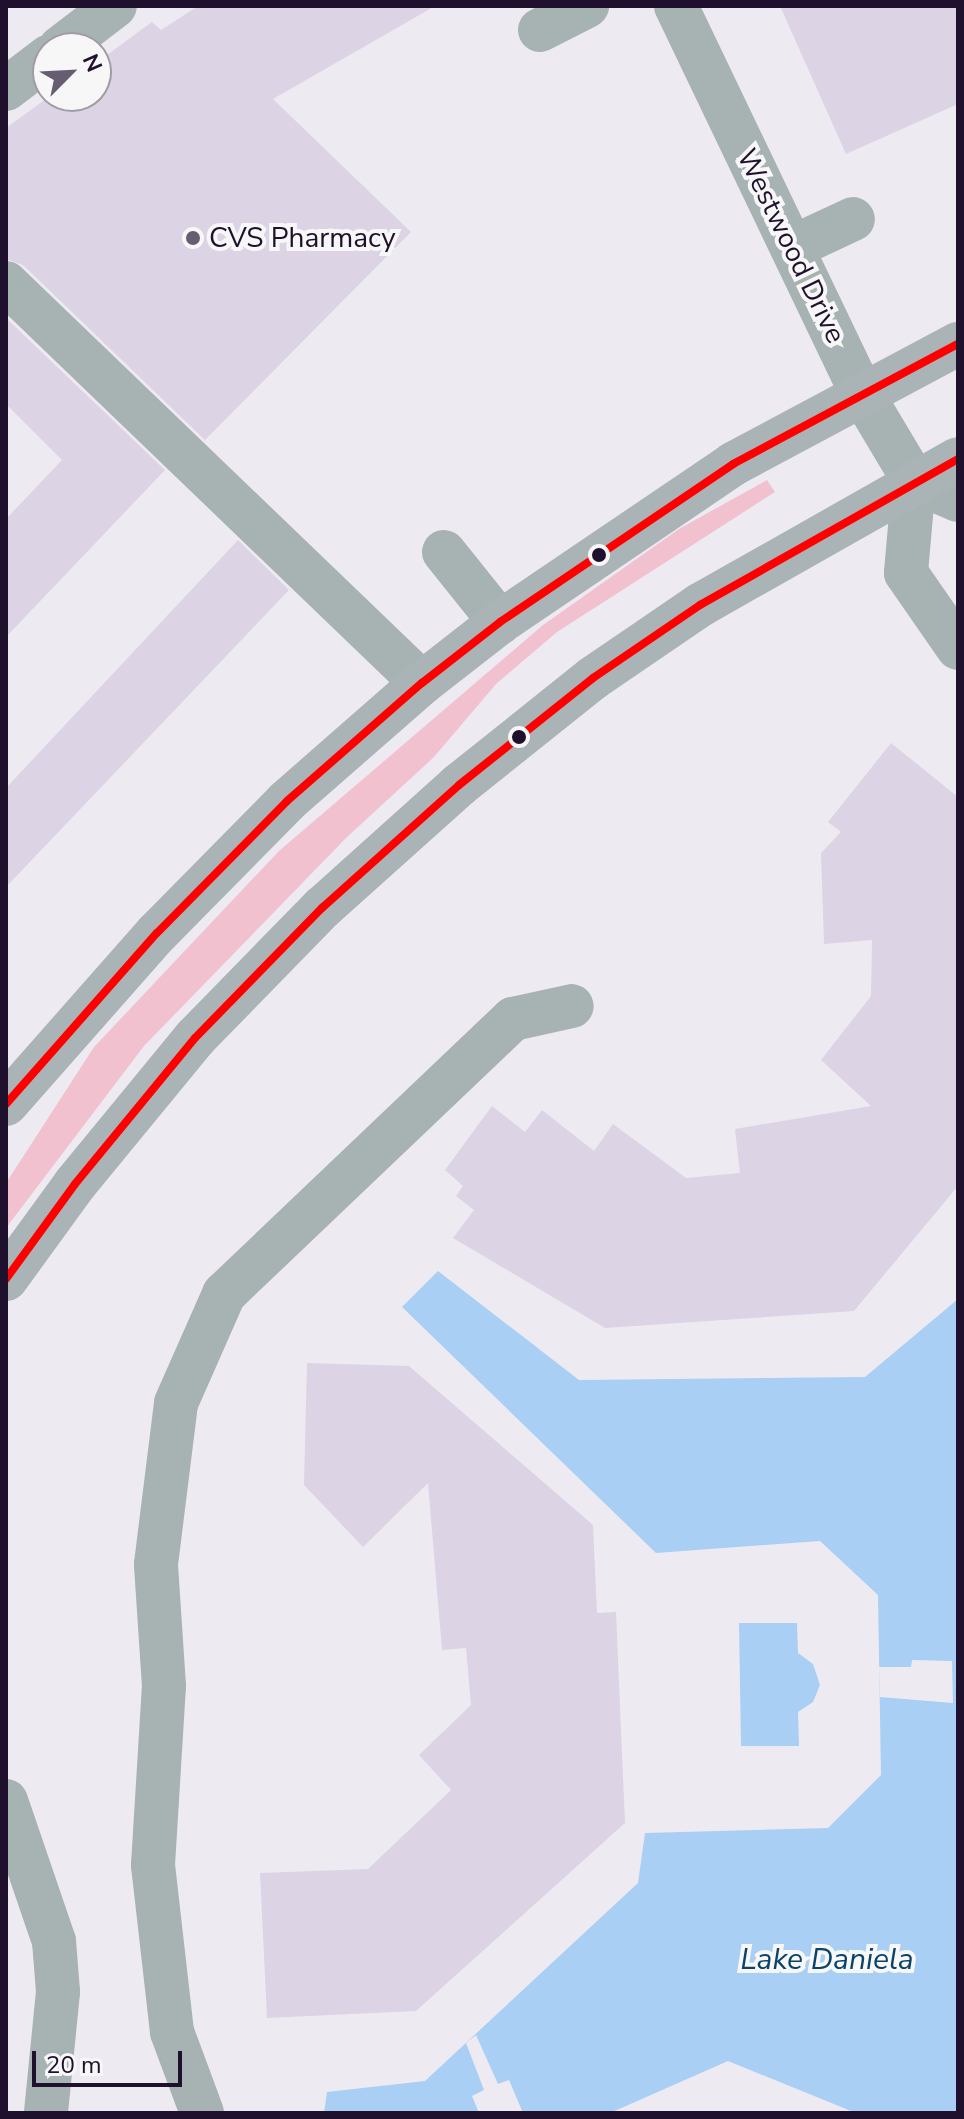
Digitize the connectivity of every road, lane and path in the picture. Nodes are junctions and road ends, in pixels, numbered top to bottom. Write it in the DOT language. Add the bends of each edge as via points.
graph roads {
  1 [pos="115,6"];
  2 [pos="676,6"];
  3 [pos="81,32"];
  4 [pos="32,69"];
  5 [pos="6,89"];
  6 [pos="853,219"];
  7 [pos="793,247"];
  8 [pos="6,283"];
  9 [pos="958,344"];
  10 [pos="861,392"];
  11 [pos="958,459"];
  12 [pos="914,481"];
  13 [pos="958,500"];
  14 [pos="444,552"];
  15 [pos="500,622"];
  16 [pos="958,648"];
  17 [pos="422,683"];
  18 [pos="572,1006"];
  19 [pos="7,1102"];
  20 [pos="6,1279"];
  21 [pos="8,1816"];
  22 [pos="46,2113"];
  23 [pos="202,2113"];
  1 -- 3 [label="street"];
  2 -- 7 [label="street, Westwood Drive"];
  4 -- 5 [label="street"];
  6 -- 7 [label="street"];
  7 -- 10 [label="street, Westwood Drive"];
  8 -- 17 [label="street"];
  9 -- 10 [label="main road"];
  10 -- 12 [label="street, Westwood Drive"];
  10 -- 15 [label="main road" via="649,517"];
  11 -- 12 [label="main road"];
  12 -- 13 [label="street"];
  12 -- 16 [label="street" via="906,573"];
  12 -- 20 [label="main road" via="700,605 593,678 459,785 322,908 195,1038 75,1184"];
  14 -- 15 [label="street"];
  15 -- 17 [label="main road"];
  17 -- 19 [label="main road" via="265,823 157,933"];
  18 -- 23 [label="street" via="513,1019 224,1294 176,1403 156,1564 164,1686 153,1865 172,2032"];
  21 -- 22 [label="street" via="54,1941 58,1992"];
}
